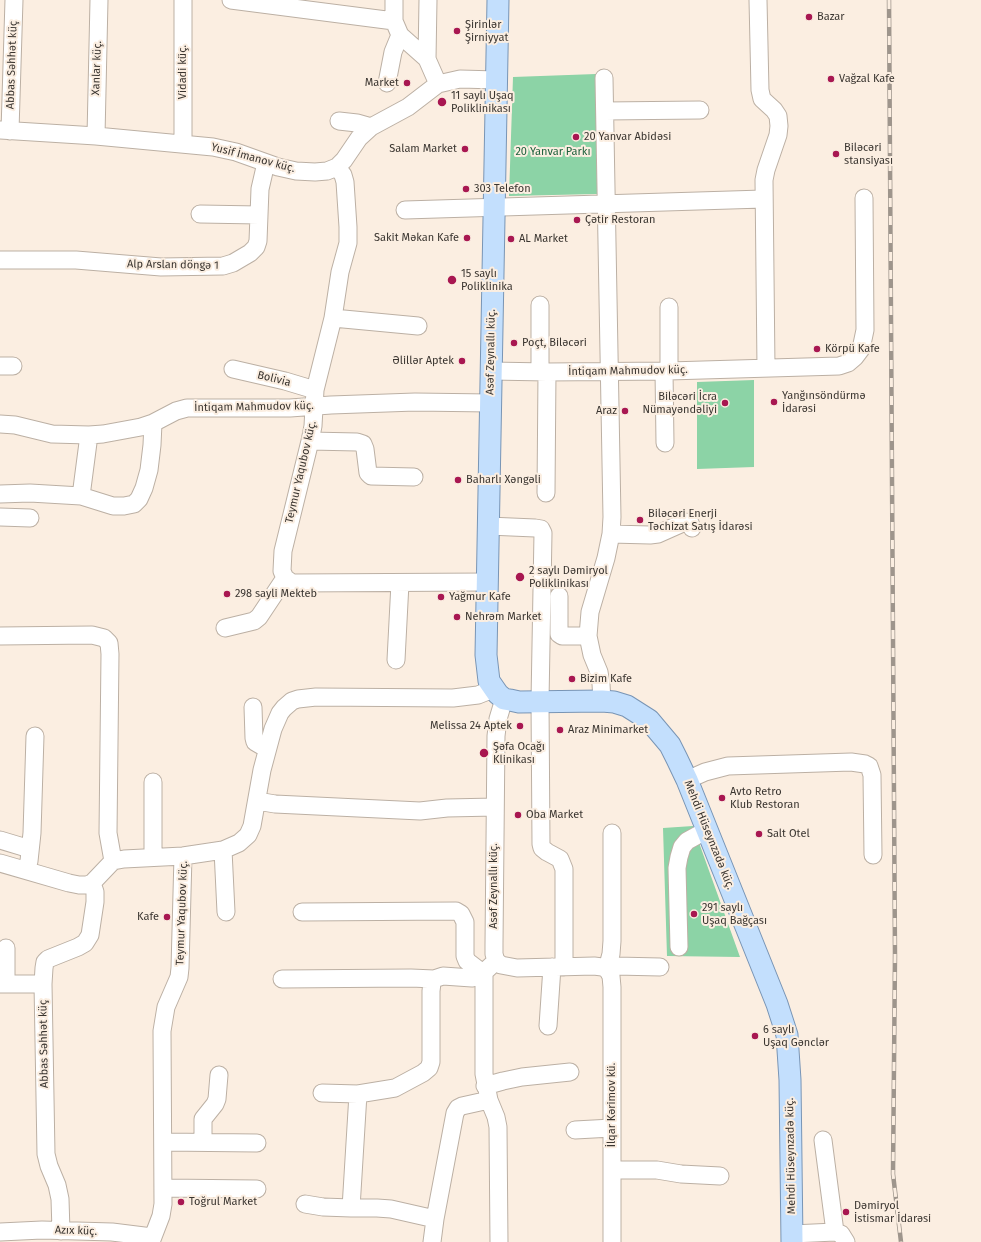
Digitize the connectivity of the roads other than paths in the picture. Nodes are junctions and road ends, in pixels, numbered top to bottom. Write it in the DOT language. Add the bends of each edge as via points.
graph roads {
  1 [pos="14,0"];
  2 [pos="99,0"];
  3 [pos="183,0"];
  4 [pos="231,0"];
  5 [pos="394,0"];
  6 [pos="428,0"];
  7 [pos="498,0"];
  8 [pos="758,0"];
  9 [pos="397,28"];
  10 [pos="427,59"];
  11 [pos="604,78"];
  12 [pos="497,80"];
  13 [pos="387,83"];
  14 [pos="438,84"];
  15 [pos="700,110"];
  16 [pos="605,111"];
  17 [pos="339,121"];
  18 [pos="371,127"];
  19 [pos="5,130"];
  20 [pos="96,136"];
  21 [pos="183,143"];
  22 [pos="266,163"];
  23 [pos="337,167"];
  24 [pos="864,198"];
  25 [pos="763,199"];
  26 [pos="606,204"];
  27 [pos="494,207"];
  28 [pos="405,210"];
  29 [pos="200,214"];
  30 [pos="259,216"];
  31 [pos="0,260"];
  32 [pos="540,305"];
  33 [pos="669,308"];
  34 [pos="333,318"];
  35 [pos="418,326"];
  36 [pos="766,368"];
  37 [pos="233,369"];
  38 [pos="491,371"];
  39 [pos="610,371"];
  40 [pos="667,371"];
  41 [pos="543,372"];
  42 [pos="315,398"];
  43 [pos="490,403"];
  44 [pos="153,423"];
  45 [pos="0,424"];
  46 [pos="89,435"];
  47 [pos="310,441"];
  48 [pos="665,443"];
  49 [pos="414,478"];
  50 [pos="546,493"];
  51 [pos="0,494"];
  52 [pos="81,496"];
  53 [pos="0,517"];
  54 [pos="30,518"];
  55 [pos="488,526"];
  56 [pos="692,528"];
  57 [pos="611,534"];
  58 [pos="285,578"];
  59 [pos="400,582"];
  60 [pos="488,582"];
  61 [pos="559,596"];
  62 [pos="226,628"];
  63 [pos="0,636"];
  64 [pos="588,636"];
  65 [pos="396,660"];
  66 [pos="498,694"];
  67 [pos="540,701"];
  68 [pos="602,701"];
  69 [pos="253,706"];
  70 [pos="35,736"];
  71 [pos="267,749"];
  72 [pos="687,780"];
  73 [pos="152,782"];
  74 [pos="257,801"];
  75 [pos="495,807"];
  76 [pos="707,830"];
  77 [pos="612,833"];
  78 [pos="0,840"];
  79 [pos="30,849"];
  80 [pos="223,850"];
  81 [pos="873,855"];
  82 [pos="183,856"];
  83 [pos="153,857"];
  84 [pos="113,861"];
  85 [pos="0,863"];
  86 [pos="26,870"];
  87 [pos="92,883"];
  88 [pos="226,912"];
  89 [pos="302,912"];
  90 [pos="678,947"];
  91 [pos="6,948"];
  92 [pos="496,961"];
  93 [pos="558,967"];
  94 [pos="660,967"];
  95 [pos="607,969"];
  96 [pos="484,974"];
  97 [pos="282,979"];
  98 [pos="434,979"];
  99 [pos="3,984"];
  100 [pos="43,984"];
  101 [pos="548,1026"];
  102 [pos="570,1072"];
  103 [pos="219,1075"];
  104 [pos="322,1093"];
  105 [pos="487,1093"];
  106 [pos="358,1094"];
  107 [pos="612,1128"];
  108 [pos="575,1130"];
  109 [pos="823,1140"];
  110 [pos="164,1142"];
  111 [pos="203,1142"];
  112 [pos="257,1143"];
  113 [pos="612,1170"];
  114 [pos="720,1176"];
  115 [pos="164,1188"];
  116 [pos="257,1189"];
  117 [pos="305,1204"];
  118 [pos="351,1208"];
  119 [pos="435,1219"];
  120 [pos="61,1231"];
  121 [pos="0,1232"];
  122 [pos="41,1236"];
  123 [pos="840,1237"];
  124 [pos="792,1238"];
  125 [pos="151,1239"];
  126 [pos="432,1242"];
  127 [pos="499,1242"];
  128 [pos="612,1242"];
  1 -- 19 [label="street, Abbas Səhhət küç"];
  2 -- 20 [label="street, Xanlar küç."];
  3 -- 21 [label="street, Vidadi küç."];
  4 -- 9 [label="street"];
  5 -- 9 [label="street"];
  6 -- 10 [label="street"];
  7 -- 12 [label="main road, Asəf Zeynallı küç."];
  8 -- 25 [label="street" via="760,90 762,99 778,116 779,126 766,170"];
  9 -- 10 [label="street"];
  9 -- 13 [label="street"];
  10 -- 14 [label="street"];
  11 -- 16 [label="street"];
  12 -- 14 [label="street" via="460,79"];
  12 -- 27 [label="main road, Asəf Zeynallı küç."];
  14 -- 18 [label="street" via="408,107"];
  15 -- 16 [label="street"];
  16 -- 26 [label="street"];
  17 -- 18 [label="street"];
  18 -- 23 [label="street" via="359,138"];
  19 -- 20 [label="street, Yusif İmanov küç."];
  20 -- 21 [label="street, Yusif İmanov küç."];
  21 -- 22 [label="street, Yusif İmanov küç." via="227,149"];
  22 -- 23 [label="street, Yusif İmanov küç." via="296,171 327,171"];
  22 -- 30 [label="street, Alp Arslan döngə 1" via="260,189"];
  23 -- 34 [label="street, Teymur Yaqubov küç." via="345,182 348,243 340,272"];
  24 -- 36 [label="street, İntiqam Mahmudov küç." via="865,330 861,349 848,363 839,366"];
  25 -- 26 [label="street"];
  25 -- 36 [label="street"];
  26 -- 27 [label="street"];
  26 -- 39 [label="street"];
  27 -- 28 [label="street"];
  27 -- 38 [label="main road, Asəf Zeynallı küç."];
  29 -- 30 [label="street"];
  30 -- 31 [label="street, Alp Arslan döngə 1" via="256,247 233,263 222,266 161,267 76,260"];
  32 -- 41 [label="street"];
  33 -- 40 [label="street"];
  34 -- 35 [label="street"];
  34 -- 42 [label="street, Teymur Yaqubov küç."];
  36 -- 40 [label="street, İntiqam Mahmudov küç."];
  37 -- 42 [label="street, Bolivia" via="285,381"];
  38 -- 41 [label="street, İntiqam Mahmudov küç."];
  38 -- 43 [label="main road, Asəf Zeynallı küç."];
  39 -- 40 [label="street, İntiqam Mahmudov küç."];
  39 -- 41 [label="street, İntiqam Mahmudov küç."];
  39 -- 57 [label="street"];
  40 -- 48 [label="street"];
  41 -- 50 [label="street"];
  42 -- 43 [label="street, İntiqam Mahmudov küç."];
  42 -- 44 [label="street, İntiqam Mahmudov küç." via="290,408 187,408"];
  42 -- 47 [label="street, Teymur Yaqubov küç."];
  43 -- 55 [label="main road, Asəf Zeynallı küç."];
  44 -- 46 [label="street, İntiqam Mahmudov küç."];
  44 -- 52 [label="street" via="149,470 139,499 134,504 113,506"];
  45 -- 46 [label="street, İntiqam Mahmudov küç." via="52,434"];
  46 -- 52 [label="street"];
  47 -- 49 [label="street" via="363,444 368,473 371,476"];
  47 -- 58 [label="street, Teymur Yaqubov küç." via="283,551 282,571"];
  51 -- 52 [label="street"];
  53 -- 54 [label="street"];
  55 -- 60 [label="main road, Asəf Zeynallı küç."];
  55 -- 67 [label="street" via="535,528 541,529 543,533"];
  56 -- 57 [label="street" via="690,523 685,522 658,534"];
  57 -- 64 [label="street" via="590,612"];
  58 -- 59 [label="street" via="292,583"];
  58 -- 62 [label="street" via="259,617 254,621"];
  59 -- 60 [label="street"];
  59 -- 65 [label="street"];
  60 -- 66 [label="main road, Asəf Zeynallı küç." via="487,671 489,680"];
  61 -- 64 [label="street" via="559,634"];
  63 -- 84 [label="street" via="92,635 104,638 109,643 108,833"];
  64 -- 68 [label="street" via="599,672"];
  66 -- 67 [label="main road" via="519,702"];
  66 -- 71 [label="street, Teymur Yaqubov küç." via="454,698 298,699 288,704 280,714"];
  66 -- 75 [label="street, Asəf Zeynallı küç."];
  67 -- 68 [label="main road"];
  67 -- 93 [label="street" via="541,844 547,852 560,859 564,870"];
  68 -- 72 [label="main road, Mehdi Hüseynzadə küç." via="627,706 649,720 670,745"];
  69 -- 71 [label="street" via="255,742"];
  70 -- 79 [label="street"];
  71 -- 74 [label="street, Teymur Yaqubov küç."];
  72 -- 76 [label="main road, Mehdi Hüseynzadə küç."];
  72 -- 81 [label="street" via="728,766 851,762 869,766 872,775"];
  73 -- 83 [label="street"];
  74 -- 75 [label="street" via="420,811"];
  74 -- 80 [label="street, Teymur Yaqubov küç." via="248,835 239,843"];
  75 -- 92 [label="street, Asəf Zeynallı küç."];
  76 -- 90 [label="street" via="687,841 679,857"];
  76 -- 124 [label="main road, Mehdi Hüseynzadə küç." via="787,1035"];
  77 -- 95 [label="street" via="612,941"];
  78 -- 79 [label="street"];
  79 -- 86 [label="street"];
  80 -- 82 [label="street, Teymur Yaqubov küç."];
  80 -- 88 [label="street"];
  82 -- 83 [label="street"];
  82 -- 110 [label="street, Teymur Yaqubov küç." via="179,977 166,1007 162,1031"];
  83 -- 84 [label="street"];
  84 -- 87 [label="street"];
  85 -- 86 [label="street"];
  86 -- 87 [label="street" via="79,885"];
  87 -- 100 [label="street, Abbas Səhhət küç" via="95,902 90,935 85,943 45,962"];
  89 -- 96 [label="street" via="456,911 465,922 466,961"];
  91 -- 99 [label="street"];
  92 -- 93 [label="street" via="507,967"];
  92 -- 96 [label="street"];
  93 -- 95 [label="street" via="602,966"];
  93 -- 101 [label="street"];
  94 -- 95 [label="street" via="616,966"];
  95 -- 107 [label="street, İlqar Kərimov kü." via="612,987"];
  96 -- 98 [label="street" via="472,978 442,976"];
  96 -- 105 [label="street" via="484,1074"];
  97 -- 98 [label="street"];
  98 -- 106 [label="street" via="431,991 429,1068 395,1088"];
  99 -- 100 [label="street"];
  100 -- 120 [label="street, Abbas Səhhət küç" via="46,1154 60,1199"];
  102 -- 105 [label="street" via="522,1077"];
  103 -- 111 [label="street" via="217,1099 203,1119"];
  104 -- 106 [label="street"];
  105 -- 119 [label="street" via="458,1108 455,1113"];
  105 -- 127 [label="street" via="496,1117 499,1138"];
  106 -- 118 [label="street"];
  107 -- 108 [label="street"];
  107 -- 113 [label="street, İlqar Kərimov kü."];
  109 -- 123 [label="street"];
  110 -- 111 [label="street"];
  110 -- 115 [label="street, Teymur Yaqubov küç."];
  111 -- 112 [label="street"];
  113 -- 114 [label="street" via="657,1170"];
  113 -- 128 [label="street, İlqar Kərimov kü."];
  115 -- 116 [label="street"];
  115 -- 125 [label="street, Teymur Yaqubov küç." via="161,1216"];
  117 -- 118 [label="street"];
  118 -- 119 [label="street" via="391,1209"];
  119 -- 126 [label="street"];
  120 -- 122 [label="street, Azıx küç."];
  120 -- 125 [label="street, Azıx küç." via="112,1232"];
  121 -- 122 [label="street, Azıx küç."];
  123 -- 124 [label="street"];
}
